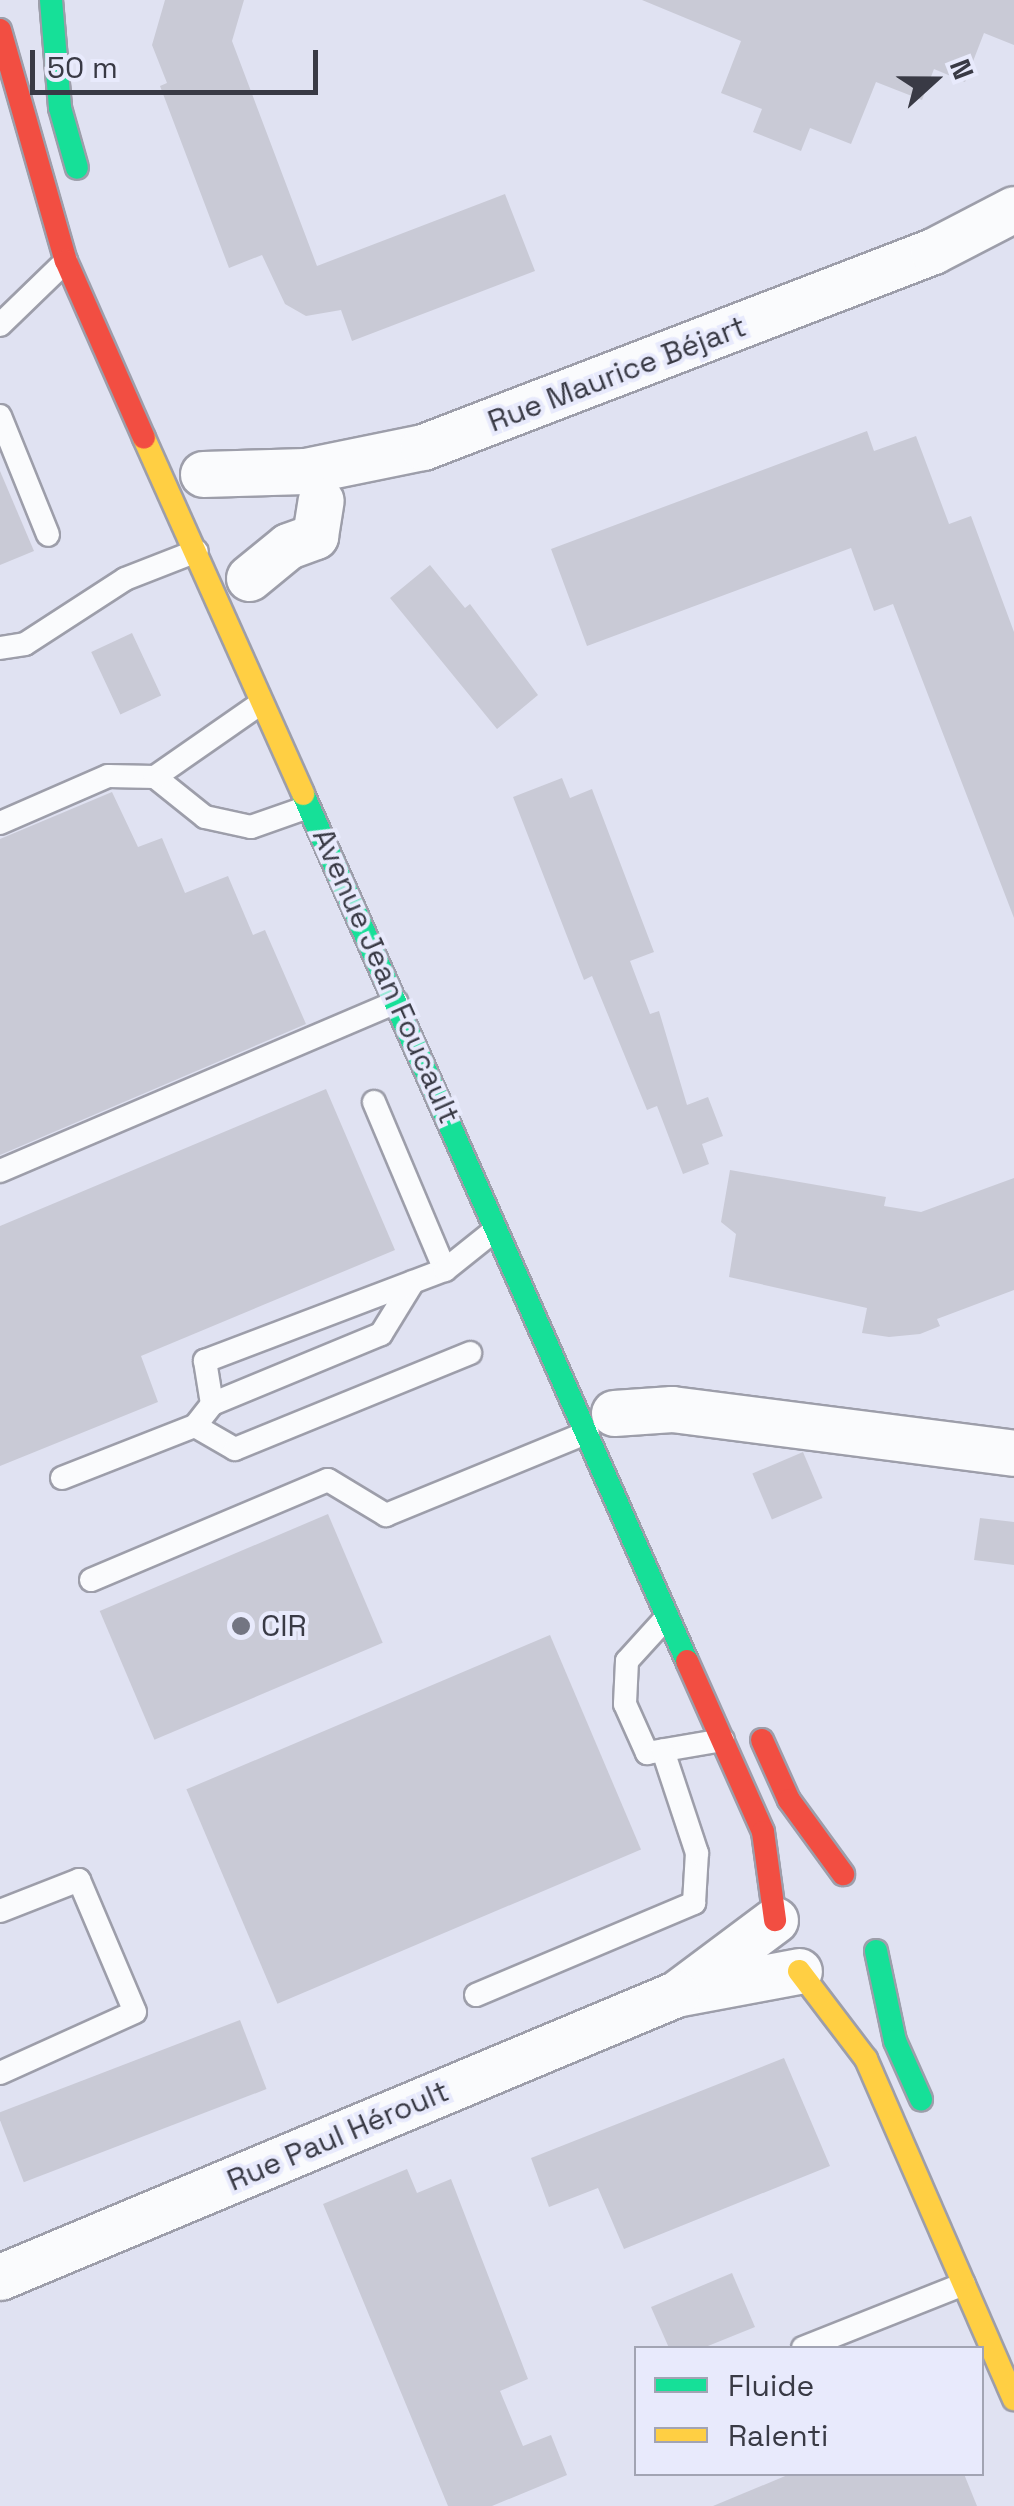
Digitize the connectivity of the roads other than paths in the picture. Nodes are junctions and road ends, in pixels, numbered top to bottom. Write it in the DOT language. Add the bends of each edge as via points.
graph roads {
  1 [pos="51,0"];
  2 [pos="0,30"];
  3 [pos="86,200"];
  4 [pos="1014,210"];
  5 [pos="66,261"];
  6 [pos="0,325"];
  7 [pos="0,416"];
  8 [pos="203,474"];
  9 [pos="321,500"];
  10 [pos="48,534"];
  11 [pos="197,551"];
  12 [pos="249,578"];
  13 [pos="0,648"];
  14 [pos="264,701"];
  15 [pos="155,777"];
  16 [pos="310,806"];
  17 [pos="0,823"];
  18 [pos="398,1001"];
  19 [pos="374,1102"];
  20 [pos="0,1171"];
  21 [pos="498,1228"];
  22 [pos="445,1270"];
  23 [pos="413,1282"];
  24 [pos="470,1353"];
  25 [pos="212,1404"];
  26 [pos="607,1417"];
  27 [pos="195,1426"];
  28 [pos="1014,1452"];
  29 [pos="62,1478"];
  30 [pos="91,1580"];
  31 [pos="669,1616"];
  32 [pos="752,1718"];
  33 [pos="723,1740"];
  34 [pos="663,1751"];
  35 [pos="0,1910"];
  36 [pos="775,1920"];
  37 [pos="882,1928"];
  38 [pos="876,1952"];
  39 [pos="832,1974"];
  40 [pos="676,1994"];
  41 [pos="476,1996"];
  42 [pos="0,2073"];
  43 [pos="934,2130"];
  44 [pos="0,2277"];
  45 [pos="964,2284"];
  46 [pos="808,2346"];
  47 [pos="1014,2399"];
  1 -- 3 [label="main road" via="60,108"];
  2 -- 5 [label="main road, Avenue Jean Foucault"];
  4 -- 8 [label="street, Rue Maurice Béjart" via="933,252 422,447 305,472"];
  5 -- 6 [label="lane"];
  5 -- 11 [label="main road, Avenue Jean Foucault"];
  7 -- 10 [label="lane"];
  9 -- 12 [label="street" via="315,536 288,546"];
  11 -- 13 [label="lane" via="125,578 25,644"];
  11 -- 14 [label="main road, Avenue Jean Foucault"];
  14 -- 15 [label="lane"];
  14 -- 16 [label="main road, Avenue Jean Foucault"];
  15 -- 16 [label="lane" via="204,817 251,827"];
  15 -- 17 [label="lane" via="108,776"];
  16 -- 18 [label="main road, Avenue Jean Foucault"];
  18 -- 20 [label="lane"];
  18 -- 21 [label="main road, Avenue Jean Foucault"];
  19 -- 22 [label="lane"];
  21 -- 22 [label="lane"];
  21 -- 26 [label="main road, Avenue Jean Foucault"];
  22 -- 23 [label="lane"];
  23 -- 25 [label="lane" via="382,1334"];
  23 -- 25 [label="lane" via="205,1361"];
  24 -- 27 [label="lane" via="235,1449"];
  25 -- 27 [label="lane"];
  26 -- 28 [label="street" via="672,1409"];
  26 -- 30 [label="lane" via="386,1515 328,1480"];
  26 -- 31 [label="main road, Avenue Jean Foucault"];
  27 -- 29 [label="lane"];
  31 -- 33 [label="main road, Avenue Jean Foucault"];
  31 -- 34 [label="lane" via="626,1662 625,1704 647,1753"];
  32 -- 36 [label="main road" via="789,1800 853,1879 805,1878"];
  33 -- 34 [label="lane"];
  33 -- 36 [label="main road, Avenue Jean Foucault" via="763,1832"];
  34 -- 41 [label="lane" via="697,1853 694,1903"];
  35 -- 42 [label="lane" via="79,1880 135,2012"];
  36 -- 39 [label="main road, Avenue Jean Foucault" via="780,1948"];
  36 -- 40 [label="street, Rue Paul Héroult"];
  37 -- 38 [label="main road"];
  38 -- 39 [label="main road"];
  38 -- 43 [label="main road" via="895,2040"];
  39 -- 40 [label="street, Rue Paul Héroult"];
  39 -- 45 [label="main road"];
  40 -- 44 [label="street, Rue Paul Héroult"];
  45 -- 46 [label="lane"];
  45 -- 47 [label="main road"];
}
